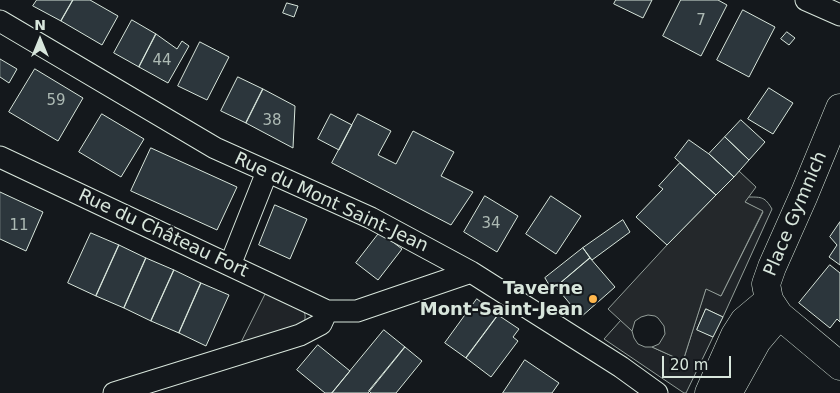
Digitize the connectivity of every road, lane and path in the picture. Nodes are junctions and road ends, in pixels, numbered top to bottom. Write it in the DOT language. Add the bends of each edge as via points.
graph roads {
  1 [pos="806,0"];
  2 [pos="840,15"];
  3 [pos="0,21"];
  4 [pos="840,108"];
  5 [pos="0,156"];
  6 [pos="267,172"];
  7 [pos="230,265"];
  8 [pos="471,272"];
  9 [pos="774,308"];
  10 [pos="327,311"];
  11 [pos="840,366"];
  12 [pos="114,393"];
  13 [pos="657,393"];
  14 [pos="709,393"];
  15 [pos="728,393"];
  1 -- 2 [label="street"];
  3 -- 6 [label="street, Rue du Mont Saint-Jean" via="215,148"];
  4 -- 9 [label="main road, Place Gymnich" via="766,284"];
  5 -- 7 [label="street, Rue du Château Fort"];
  6 -- 7 [label="street"];
  6 -- 8 [label="street, Rue du Mont Saint-Jean" via="371,218"];
  7 -- 10 [label="street, Rue du Château Fort"];
  8 -- 10 [label="street, Rue du Château Fort" via="357,311"];
  8 -- 13 [label="street, Rue du Mont Saint-Jean"];
  9 -- 11 [label="main road"];
  9 -- 14 [label="main road, Place Gymnich" via="744,321"];
  9 -- 15 [label="main road"];
  10 -- 12 [label="street" via="320,324 300,335"];
}
